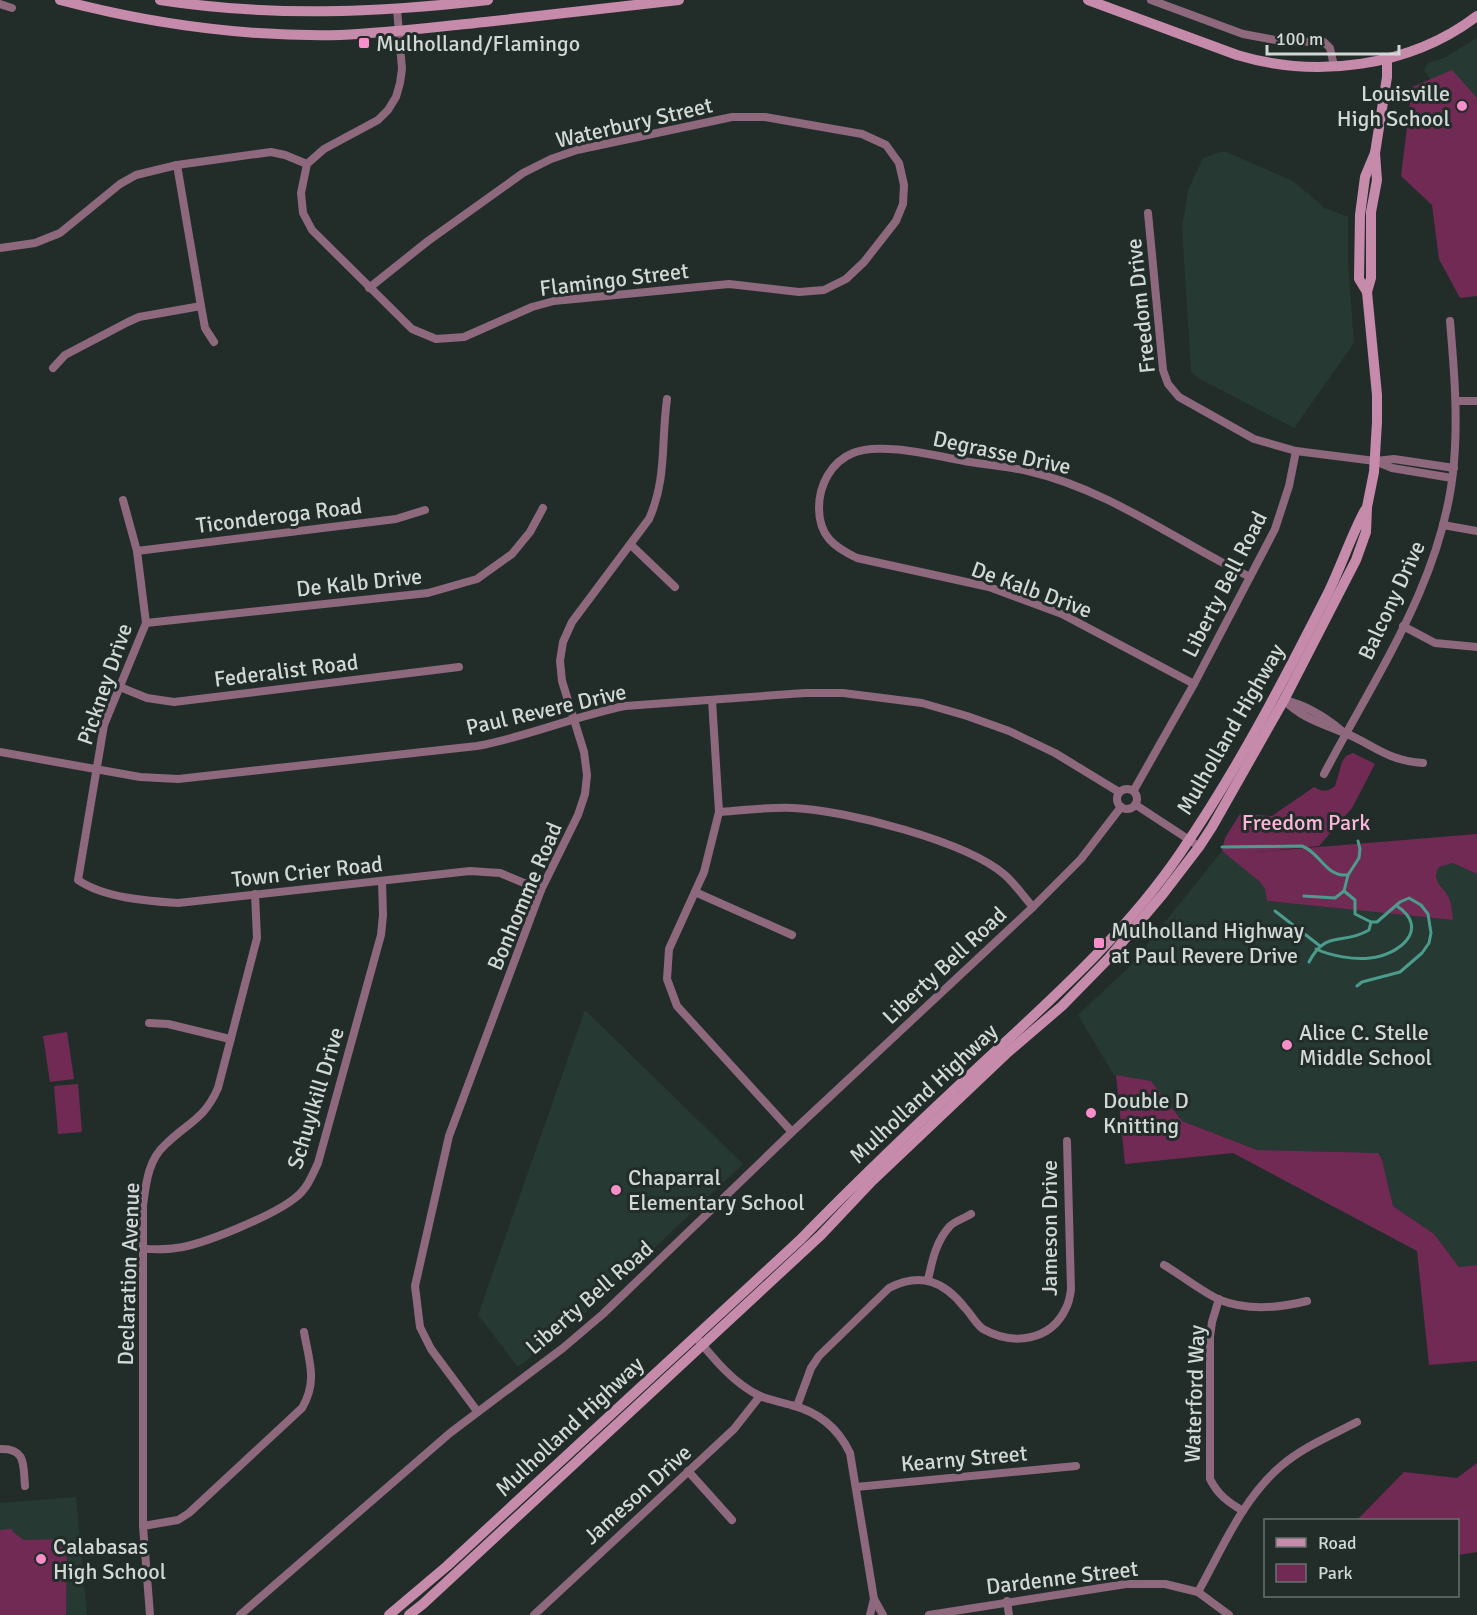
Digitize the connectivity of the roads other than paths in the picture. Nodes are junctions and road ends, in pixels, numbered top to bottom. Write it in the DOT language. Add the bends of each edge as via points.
graph roads {
  1 [pos="60,0"];
  2 [pos="160,0"];
  3 [pos="488,0"];
  4 [pos="679,0"];
  5 [pos="1088,0"];
  6 [pos="1151,0"];
  7 [pos="0,4"];
  8 [pos="12,8"];
  9 [pos="397,9"];
  10 [pos="1477,16"];
  11 [pos="399,31"];
  12 [pos="1387,58"];
  13 [pos="1334,66"];
  14 [pos="899,163"];
  15 [pos="307,164"];
  16 [pos="177,165"];
  17 [pos="1148,213"];
  18 [pos="0,248"];
  19 [pos="369,288"];
  20 [pos="201,306"];
  21 [pos="1450,321"];
  22 [pos="214,342"];
  23 [pos="53,368"];
  24 [pos="667,399"];
  25 [pos="1457,401"];
  26 [pos="1477,401"];
  27 [pos="1296,451"];
  28 [pos="1375,461"];
  29 [pos="1454,468"];
  30 [pos="1452,478"];
  31 [pos="819,495"];
  32 [pos="123,500"];
  33 [pos="543,508"];
  34 [pos="425,510"];
  35 [pos="1443,525"];
  36 [pos="1477,531"];
  37 [pos="631,545"];
  38 [pos="138,551"];
  39 [pos="1250,577"];
  40 [pos="675,587"];
  41 [pos="146,623"];
  42 [pos="1403,626"];
  43 [pos="1477,647"];
  44 [pos="459,667"];
  45 [pos="1194,684"];
  46 [pos="120,687"];
  47 [pos="1279,698"];
  48 [pos="712,700"];
  49 [pos="574,720"];
  50 [pos="1345,734"];
  51 [pos="0,752"];
  52 [pos="1423,763"];
  53 [pos="95,768"];
  54 [pos="1324,774"];
  55 [pos="1134,790"];
  56 [pos="1119,792"];
  57 [pos="1136,805"];
  58 [pos="1121,807"];
  59 [pos="719,812"];
  60 [pos="1191,841"];
  61 [pos="78,880"];
  62 [pos="382,881"];
  63 [pos="541,890"];
  64 [pos="695,892"];
  65 [pos="255,894"];
  66 [pos="1032,907"];
  67 [pos="792,935"];
  68 [pos="149,1023"];
  69 [pos="230,1039"];
  70 [pos="792,1132"];
  71 [pos="1066,1141"];
  72 [pos="971,1214"];
  73 [pos="143,1249"];
  74 [pos="1164,1265"];
  75 [pos="928,1280"];
  76 [pos="1219,1299"];
  77 [pos="1307,1301"];
  78 [pos="304,1332"];
  79 [pos="699,1341"];
  80 [pos="760,1396"];
  81 [pos="796,1406"];
  82 [pos="477,1411"];
  83 [pos="1357,1422"];
  84 [pos="0,1449"];
  85 [pos="1076,1466"];
  86 [pos="688,1471"];
  87 [pos="25,1486"];
  88 [pos="856,1486"];
  89 [pos="1243,1511"];
  90 [pos="732,1520"];
  91 [pos="143,1526"];
  92 [pos="1198,1592"];
  93 [pos="874,1599"];
  94 [pos="1007,1601"];
  95 [pos="150,1615"];
  96 [pos="240,1615"];
  97 [pos="389,1615"];
  98 [pos="409,1615"];
  99 [pos="534,1615"];
  100 [pos="871,1615"];
  101 [pos="883,1615"];
  102 [pos="928,1615"];
  103 [pos="1009,1615"];
  104 [pos="1229,1615"];
  1 -- 11 [label="main road" via="133,17 236,32"];
  2 -- 9 [label="main road" via="279,12"];
  3 -- 9 [label="main road"];
  4 -- 11 [label="main road"];
  5 -- 13 [label="main road" via="1258,62"];
  6 -- 13 [label="street" via="1244,34 1281,41 1324,42 1330,48"];
  7 -- 8 [label="street"];
  9 -- 11 [label="street"];
  10 -- 12 [label="main road" via="1437,42"];
  11 -- 15 [label="street" via="402,69 396,97 388,110 378,120 324,149"];
  12 -- 13 [label="main road"];
  12 -- 28 [label="main road, Mulholland Highway" via="1375,153 1365,177 1360,215 1359,279 1367,292 1377,395"];
  14 -- 19 [label="street, Waterbury Street" via="886,144 862,134 765,117 732,117 577,150 523,173"];
  14 -- 19 [label="street, Flamingo Street" via="903,204 896,221 864,262 846,279 824,290 799,292 729,284 554,301 464,337 436,339 412,329"];
  15 -- 16 [label="street" via="270,152"];
  15 -- 19 [label="street, Flamingo Street" via="301,193 303,213 312,230"];
  16 -- 18 [label="street" via="152,170 120,184 60,233 35,243"];
  16 -- 20 [label="street"];
  17 -- 27 [label="street, Freedom Drive" via="1163,370 1168,384 1179,397 1254,439"];
  20 -- 22 [label="street" via="205,328"];
  20 -- 23 [label="street" via="128,321 65,355"];
  21 -- 25 [label="street, Balcony Drive"];
  24 -- 37 [label="street, Bonhomme Road" via="658,500"];
  25 -- 26 [label="street"];
  25 -- 29 [label="street, Balcony Drive"];
  27 -- 28 [label="street, Freedom Drive"];
  27 -- 39 [label="street, Liberty Bell Road" via="1275,529"];
  28 -- 29 [label="street, Freedom Drive" via="1394,459"];
  28 -- 30 [label="street, Freedom Drive" via="1392,468"];
  28 -- 47 [label="main road, Mulholland Highway" via="1367,507"];
  29 -- 30 [label="street, Balcony Drive"];
  30 -- 35 [label="street, Balcony Drive"];
  31 -- 39 [label="street, Degrasse Drive" via="836,464 853,453 872,449 1028,471 1123,507"];
  31 -- 45 [label="street, De Kalb Drive" via="819,516 826,536 838,549 857,558 989,587 1062,614"];
  32 -- 38 [label="street, Pickney Drive"];
  33 -- 41 [label="street, De Kalb Drive" via="512,554 477,579 428,593"];
  34 -- 38 [label="street, Ticonderoga Road" via="396,519"];
  35 -- 36 [label="street"];
  35 -- 42 [label="street, Balcony Drive" via="1430,569"];
  37 -- 40 [label="street"];
  37 -- 49 [label="street, Bonhomme Road" via="572,622 563,642 562,681"];
  38 -- 41 [label="street, Pickney Drive"];
  39 -- 45 [label="street, Liberty Bell Road"];
  41 -- 46 [label="street, Pickney Drive"];
  42 -- 43 [label="street" via="1436,643"];
  42 -- 50 [label="street, Balcony Drive"];
  44 -- 46 [label="street, Federalist Road" via="174,702 147,698"];
  45 -- 55 [label="street, Liberty Bell Road"];
  46 -- 53 [label="street, Pickney Drive" via="104,725"];
  47 -- 50 [label="street" via="1314,721"];
  47 -- 60 [label="main road, Mulholland Highway"];
  47 -- 79 [label="main road, Mulholland Highway" via="1199,847 1108,959 872,1181 821,1235"];
  48 -- 49 [label="street, Paul Revere Drive" via="625,706"];
  48 -- 56 [label="street, Paul Revere Drive" via="843,693 922,703 1009,732 1055,753"];
  48 -- 59 [label="street"];
  49 -- 53 [label="street, Paul Revere Drive" via="477,746 178,779 140,777"];
  49 -- 63 [label="street, Bonhomme Road" via="584,752 585,794"];
  50 -- 52 [label="street" via="1404,762"];
  50 -- 54 [label="street, Balcony Drive"];
  51 -- 53 [label="street, Paul Revere Drive"];
  53 -- 61 [label="street, Pickney Drive"];
  55 -- 56 [label="street"];
  55 -- 57 [label="street"];
  56 -- 58 [label="street" via="1117,802"];
  57 -- 58 [label="street"];
  57 -- 60 [label="street"];
  58 -- 66 [label="street, Liberty Bell Road" via="1081,859"];
  59 -- 64 [label="street"];
  59 -- 66 [label="street" via="806,809 922,835 984,861 1006,876"];
  60 -- 79 [label="main road, Mulholland Highway" via="1099,953 850,1189"];
  61 -- 65 [label="street, Town Crier Road" via="122,897 151,902 178,903"];
  62 -- 63 [label="street, Town Crier Road" via="485,871"];
  62 -- 65 [label="street, Town Crier Road"];
  62 -- 73 [label="street, Schuylkill Drive" via="381,935 310,1182 277,1211 207,1240 175,1249"];
  63 -- 82 [label="street, Bonhomme Road" via="449,1136 415,1287 420,1327 431,1349"];
  64 -- 67 [label="street"];
  64 -- 70 [label="street" via="669,950 667,980 677,1006"];
  65 -- 69 [label="street, Declaration Avenue" via="257,938"];
  66 -- 70 [label="street, Liberty Bell Road"];
  68 -- 69 [label="street"];
  69 -- 73 [label="street, Declaration Avenue" via="211,1104 164,1145 153,1160 143,1205"];
  70 -- 82 [label="street, Liberty Bell Road" via="603,1314"];
  71 -- 75 [label="street, Jameson Drive" via="1071,1290 1066,1308 1053,1327 1023,1339 1003,1338 981,1327 945,1287"];
  72 -- 75 [label="street" via="951,1225 940,1240"];
  73 -- 91 [label="street, Declaration Avenue"];
  74 -- 76 [label="street"];
  75 -- 81 [label="street" via="899,1283 881,1295 819,1356"];
  76 -- 77 [label="street" via="1251,1307 1282,1307"];
  76 -- 89 [label="street, Waterford Way" via="1210,1337 1210,1479 1216,1492"];
  78 -- 91 [label="street" via="312,1380 302,1408 189,1513 178,1520"];
  79 -- 80 [label="street" via="736,1380"];
  79 -- 97 [label="main road, Mulholland Highway"];
  79 -- 98 [label="main road, Mulholland Highway"];
  80 -- 81 [label="street"];
  80 -- 86 [label="street, Jameson Drive" via="734,1429"];
  81 -- 88 [label="street" via="827,1422 843,1440"];
  82 -- 96 [label="street, Liberty Bell Road"];
  83 -- 89 [label="street" via="1282,1465 1260,1486"];
  84 -- 87 [label="street" via="11,1449 21,1456"];
  85 -- 88 [label="street, Kearny Street"];
  86 -- 90 [label="street"];
  86 -- 99 [label="street, Jameson Drive"];
  88 -- 93 [label="street"];
  89 -- 92 [label="street"];
  91 -- 95 [label="street, Declaration Avenue"];
  92 -- 94 [label="street, Dardenne Street" via="1165,1584 1126,1584"];
  92 -- 104 [label="street, Dardenne Street"];
  93 -- 100 [label="street"];
  93 -- 101 [label="street"];
  94 -- 102 [label="street, Dardenne Street"];
  94 -- 103 [label="street"];
  100 -- 101 [label="street"];
}
